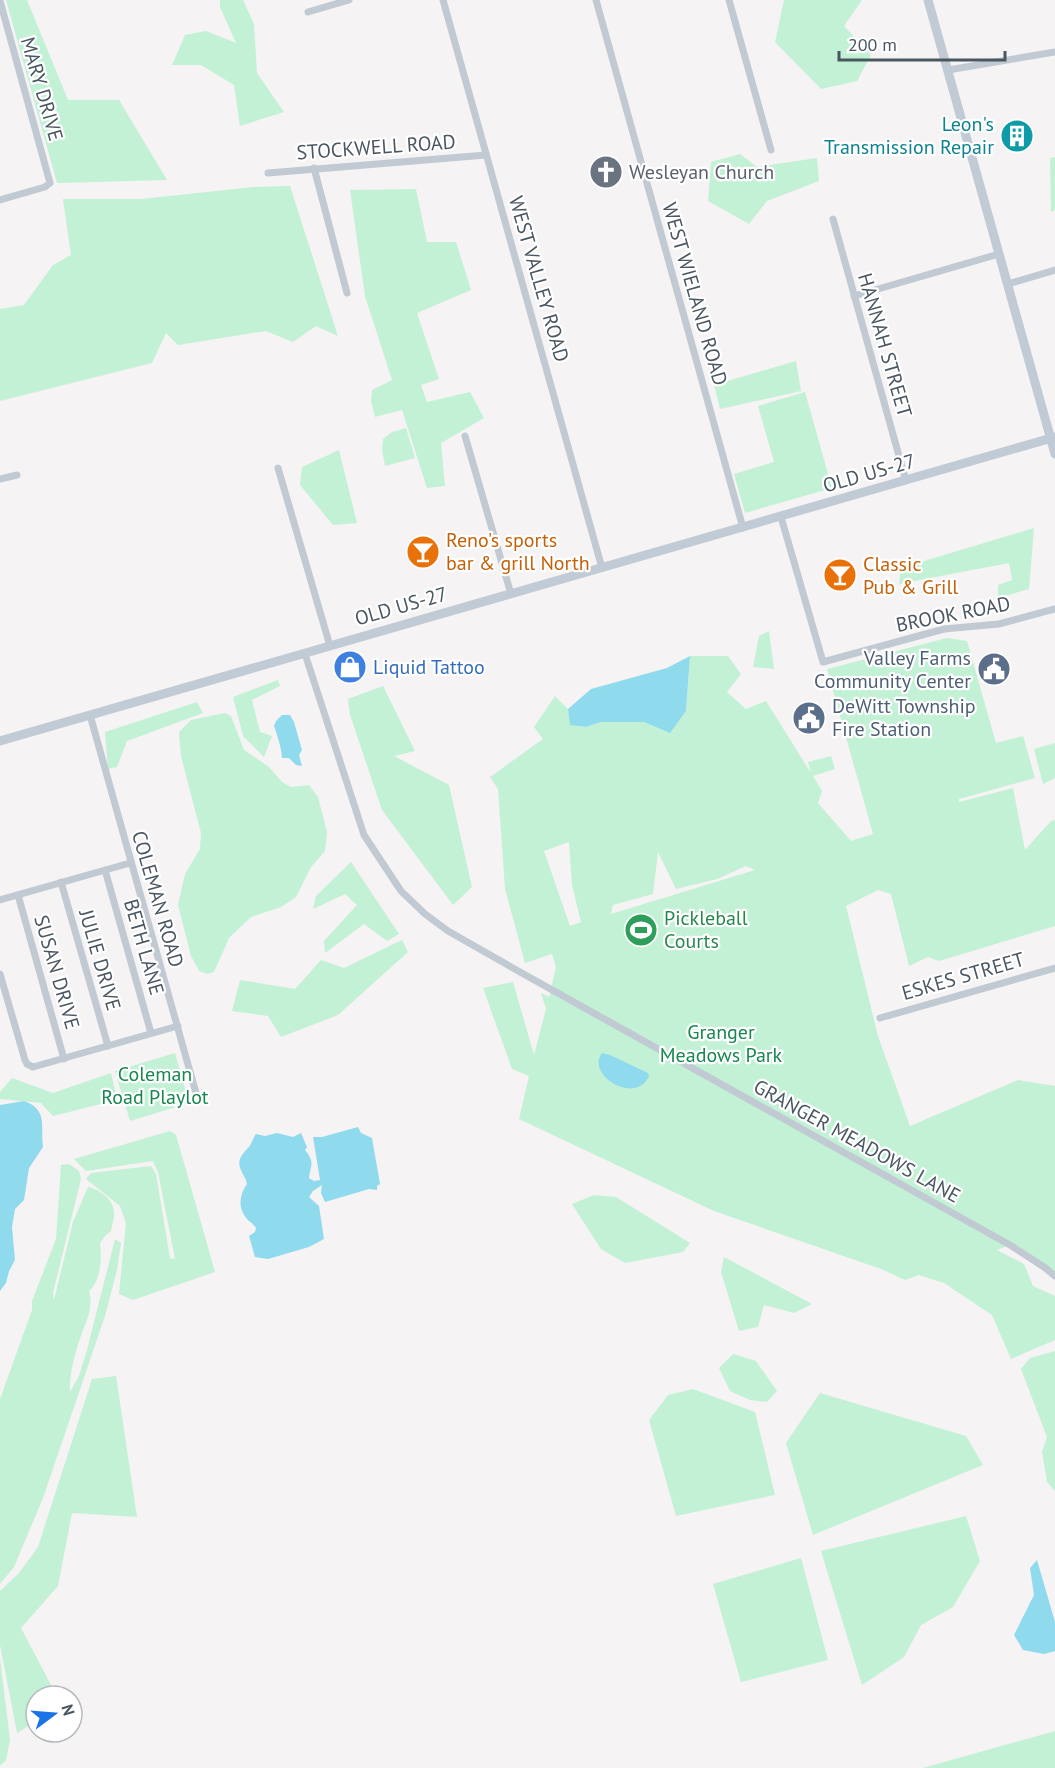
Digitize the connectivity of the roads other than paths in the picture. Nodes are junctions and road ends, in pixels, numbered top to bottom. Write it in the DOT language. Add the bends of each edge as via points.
graph roads {
  1 [pos="349,0"];
  2 [pos="442,0"];
  3 [pos="596,0"];
  4 [pos="729,0"];
  5 [pos="928,0"];
  6 [pos="0,1"];
  7 [pos="308,12"];
  8 [pos="1055,52"];
  9 [pos="948,70"];
  10 [pos="771,150"];
  11 [pos="486,155"];
  12 [pos="314,168"];
  13 [pos="268,173"];
  14 [pos="0,198"];
  15 [pos="833,219"];
  16 [pos="999,254"];
  17 [pos="1055,270"];
  18 [pos="1008,284"];
  19 [pos="347,293"];
  20 [pos="854,296"];
  21 [pos="465,436"];
  22 [pos="1053,438"];
  23 [pos="1055,454"];
  24 [pos="278,468"];
  25 [pos="17,475"];
  26 [pos="0,479"];
  27 [pos="906,481"];
  28 [pos="782,517"];
  29 [pos="743,528"];
  30 [pos="602,568"];
  31 [pos="510,594"];
  32 [pos="1055,609"];
  33 [pos="330,646"];
  34 [pos="305,654"];
  35 [pos="90,715"];
  36 [pos="0,741"];
  37 [pos="130,863"];
  38 [pos="105,870"];
  39 [pos="61,882"];
  40 [pos="18,895"];
  41 [pos="0,900"];
  42 [pos="1055,968"];
  43 [pos="0,974"];
  44 [pos="880,1018"];
  45 [pos="177,1026"];
  46 [pos="151,1034"];
  47 [pos="108,1046"];
  48 [pos="64,1059"];
  49 [pos="196,1093"];
  50 [pos="1055,1276"];
  1 -- 7 [label="street"];
  2 -- 11 [label="street, WEST VALLEY ROAD"];
  3 -- 29 [label="street, WEST WIELAND ROAD"];
  4 -- 10 [label="street"];
  5 -- 9 [label="main road"];
  6 -- 14 [label="street, MARY DRIVE" via="50,179 48,185"];
  8 -- 9 [label="street"];
  9 -- 16 [label="main road"];
  11 -- 12 [label="street, STOCKWELL ROAD"];
  11 -- 30 [label="street, WEST VALLEY ROAD"];
  12 -- 13 [label="street, STOCKWELL ROAD"];
  12 -- 19 [label="street"];
  15 -- 20 [label="street, HANNAH STREET"];
  16 -- 18 [label="main road"];
  16 -- 20 [label="street"];
  17 -- 18 [label="street"];
  18 -- 22 [label="main road"];
  20 -- 27 [label="street, HANNAH STREET"];
  21 -- 31 [label="street"];
  22 -- 23 [label="main road"];
  22 -- 27 [label="main road, OLD US-27"];
  24 -- 33 [label="street"];
  25 -- 26 [label="street"];
  27 -- 28 [label="main road, OLD US-27"];
  28 -- 29 [label="main road, OLD US-27"];
  28 -- 32 [label="street, BROOK ROAD" via="823,662 944,629 999,624"];
  29 -- 30 [label="main road, OLD US-27"];
  30 -- 31 [label="main road, OLD US-27"];
  31 -- 33 [label="main road, OLD US-27"];
  33 -- 34 [label="main road, OLD US-27"];
  34 -- 35 [label="main road, OLD US-27"];
  34 -- 50 [label="street, GRANGER MEADOWS LANE" via="364,836 401,891 425,914 551,990 1010,1245"];
  35 -- 36 [label="main road, OLD US-27"];
  35 -- 37 [label="street, COLEMAN ROAD"];
  37 -- 38 [label="street"];
  37 -- 45 [label="street, COLEMAN ROAD"];
  38 -- 39 [label="street"];
  38 -- 46 [label="street, BETH LANE"];
  39 -- 40 [label="street"];
  39 -- 47 [label="street, JULIE DRIVE"];
  40 -- 41 [label="street"];
  40 -- 48 [label="street, SUSAN DRIVE"];
  42 -- 44 [label="street, ESKES STREET"];
  43 -- 48 [label="street" via="25,1060 36,1067"];
  45 -- 46 [label="street"];
  45 -- 49 [label="street, COLEMAN ROAD"];
  46 -- 47 [label="street"];
  47 -- 48 [label="street"];
}
